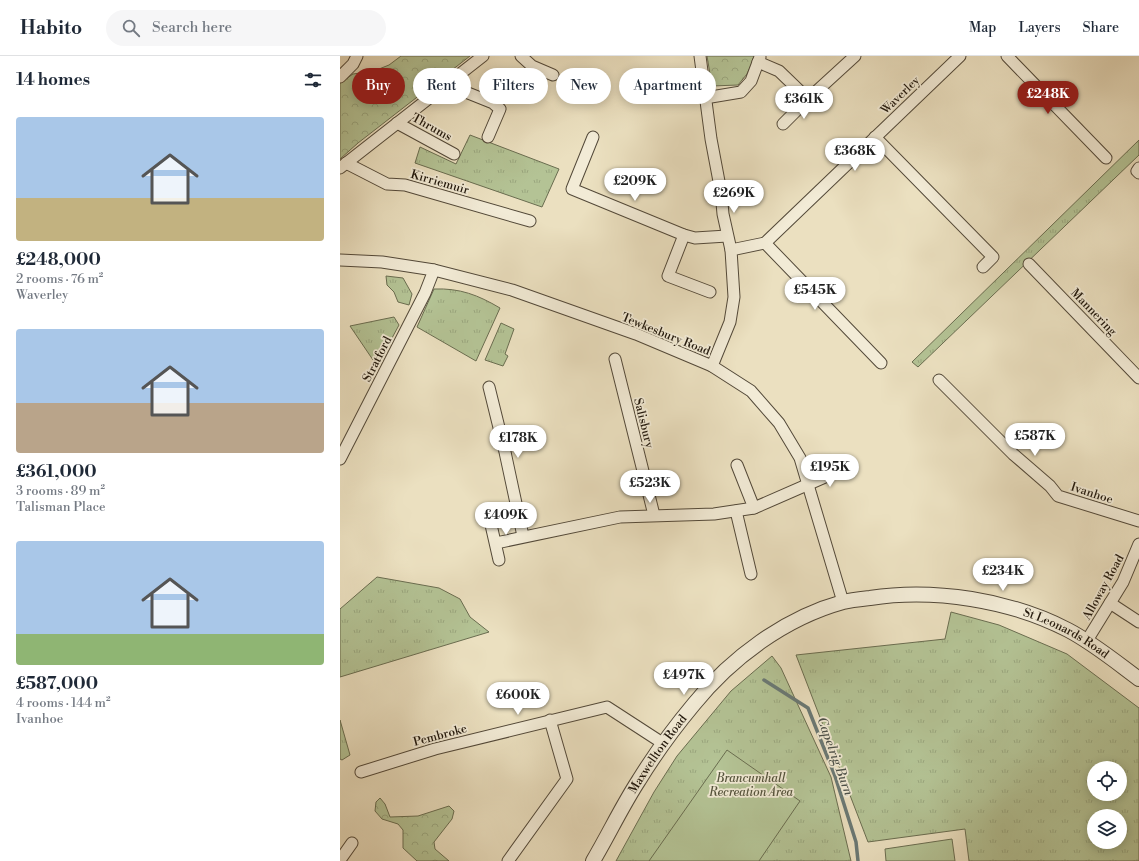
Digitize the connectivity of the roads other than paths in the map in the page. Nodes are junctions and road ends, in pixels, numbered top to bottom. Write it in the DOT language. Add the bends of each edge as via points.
graph roads {
  1 [pos="357,56"];
  2 [pos="483,56"];
  3 [pos="521,56"];
  4 [pos="700,56"];
  5 [pos="855,56"];
  6 [pos="960,56"];
  7 [pos="1007,56"];
  8 [pos="759,59"];
  9 [pos="469,68"];
  10 [pos="701,68"];
  11 [pos="554,75"];
  12 [pos="340,77"];
  13 [pos="471,94"];
  14 [pos="716,96"];
  15 [pos="808,99"];
  16 [pos="422,104"];
  17 [pos="706,104"];
  18 [pos="397,122"];
  19 [pos="783,124"];
  20 [pos="488,136"];
  21 [pos="593,137"];
  22 [pos="875,137"];
  23 [pos="454,154"];
  24 [pos="1106,158"];
  25 [pos="343,166"];
  26 [pos="1139,168"];
  27 [pos="1139,173"];
  28 [pos="530,221"];
  29 [pos="684,235"];
  30 [pos="727,236"];
  31 [pos="766,243"];
  32 [pos="731,250"];
  33 [pos="340,260"];
  34 [pos="1030,264"];
  35 [pos="983,267"];
  36 [pos="434,270"];
  37 [pos="710,292"];
  38 [pos="615,359"];
  39 [pos="881,363"];
  40 [pos="712,366"];
  41 [pos="1139,378"];
  42 [pos="939,380"];
  43 [pos="489,387"];
  44 [pos="340,459"];
  45 [pos="737,465"];
  46 [pos="841,470"];
  47 [pos="809,486"];
  48 [pos="754,508"];
  49 [pos="736,511"];
  50 [pos="654,515"];
  51 [pos="489,516"];
  52 [pos="1139,521"];
  53 [pos="523,536"];
  54 [pos="496,543"];
  55 [pos="1139,544"];
  56 [pos="499,560"];
  57 [pos="751,574"];
  58 [pos="843,602"];
  59 [pos="1110,603"];
  60 [pos="1139,622"];
  61 [pos="1086,642"];
  62 [pos="1139,679"];
  63 [pos="550,720"];
  64 [pos="664,744"];
  65 [pos="361,772"];
  66 [pos="352,843"];
  67 [pos="340,860"];
  68 [pos="508,861"];
  69 [pos="593,861"];
  1 -- 12 [label="street"];
  2 -- 9 [label="street"];
  3 -- 11 [label="street" via="532,66"];
  4 -- 10 [label="street"];
  5 -- 15 [label="street"];
  6 -- 22 [label="street, Waverley"];
  7 -- 24 [label="street"];
  8 -- 14 [label="street" via="751,81 741,92"];
  8 -- 15 [label="street" via="779,71"];
  13 -- 20 [label="street" via="493,103 500,109"];
  15 -- 19 [label="street"];
  16 -- 18 [label="street"];
  17 -- 30 [label="street"];
  18 -- 23 [label="street, Thrums"];
  18 -- 25 [label="street"];
  21 -- 29 [label="street" via="572,189"];
  22 -- 31 [label="street, Waverley"];
  22 -- 35 [label="street" via="993,257"];
  25 -- 28 [label="street, Kirriemuir" via="387,184 405,185"];
  26 -- 27 [label="street"];
  29 -- 30 [label="street" via="695,238"];
  29 -- 37 [label="street" via="668,276"];
  30 -- 32 [label="street"];
  31 -- 32 [label="street"];
  31 -- 39 [label="street"];
  32 -- 40 [label="street" via="733,311"];
  33 -- 36 [label="street, Tewkesbury Road" via="382,262"];
  34 -- 41 [label="street, Mannering"];
  36 -- 40 [label="street, Tewkesbury Road" via="512,290 636,334"];
  36 -- 44 [label="street, Stratford" via="425,293"];
  38 -- 50 [label="street, Salisbury"];
  40 -- 47 [label="street, Tewkesbury Road" via="751,391 779,423 800,458"];
  42 -- 52 [label="street, Ivanhoe" via="1058,496"];
  43 -- 53 [label="street"];
  45 -- 48 [label="street"];
  46 -- 47 [label="street"];
  47 -- 48 [label="street"];
  47 -- 58 [label="street, Tewkesbury Road"];
  48 -- 49 [label="street"];
  49 -- 50 [label="street"];
  49 -- 57 [label="street"];
  50 -- 53 [label="street" via="620,517"];
  51 -- 54 [label="street"];
  53 -- 54 [label="street"];
  54 -- 56 [label="street"];
  55 -- 59 [label="street, Alloway Road" via="1123,582"];
  58 -- 61 [label="street, St Leonards Road" via="897,594 952,596 1002,604 1068,630"];
  58 -- 64 [label="street, Maxwellton Road" via="806,617 755,646 728,668 694,703"];
  59 -- 60 [label="street"];
  59 -- 61 [label="street, Alloway Road"];
  61 -- 62 [label="street, St Leonards Road"];
  63 -- 64 [label="street, Pembroke" via="607,707"];
  63 -- 65 [label="street, Pembroke" via="435,749"];
  63 -- 68 [label="street" via="567,779"];
  64 -- 69 [label="street, Maxwellton Road" via="639,780"];
  66 -- 67 [label="street"];
}
